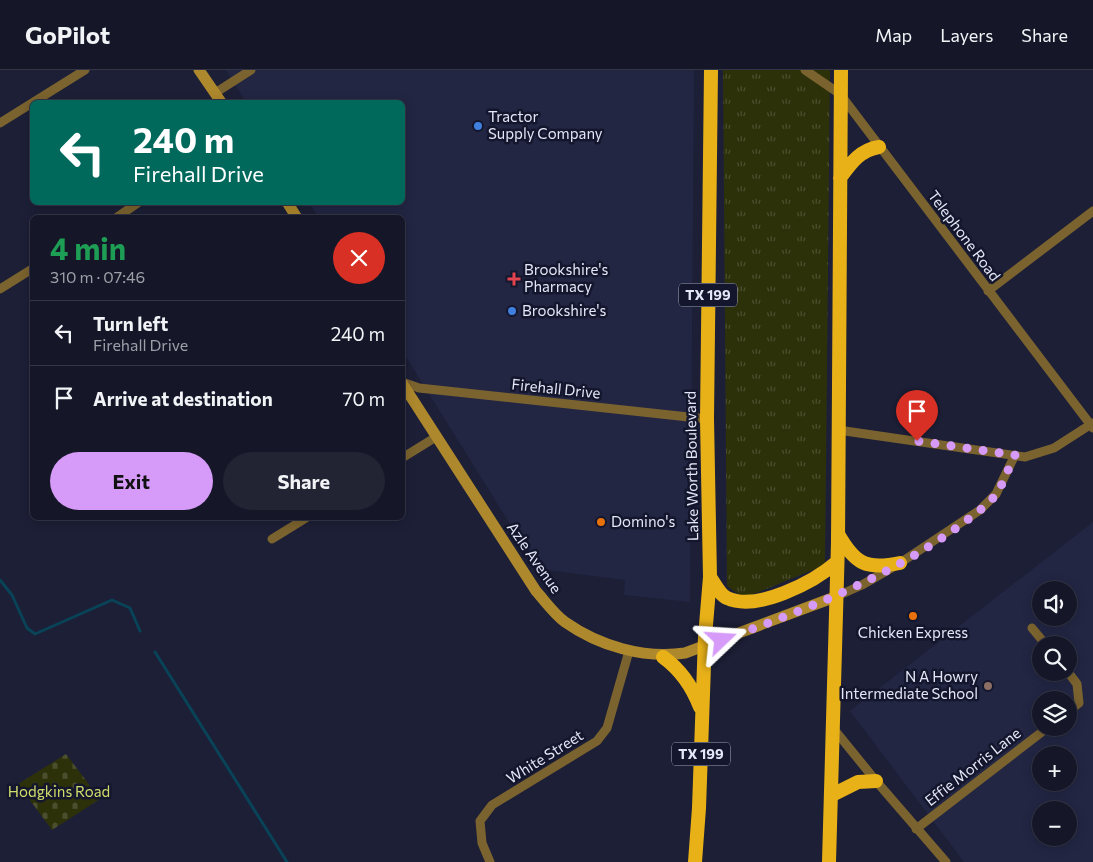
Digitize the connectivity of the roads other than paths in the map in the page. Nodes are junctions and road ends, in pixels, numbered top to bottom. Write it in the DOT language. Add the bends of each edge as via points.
graph roads {
  1 [pos="85,70"];
  2 [pos="199,70"];
  3 [pos="251,70"];
  4 [pos="711,70"];
  5 [pos="804,70"];
  6 [pos="841,70"];
  7 [pos="215,92"];
  8 [pos="840,94"];
  9 [pos="37,100"];
  10 [pos="220,100"];
  11 [pos="30,104"];
  12 [pos="0,123"];
  13 [pos="879,147"];
  14 [pos="840,178"];
  15 [pos="135,205"];
  16 [pos="1093,211"];
  17 [pos="120,215"];
  18 [pos="30,270"];
  19 [pos="0,289"];
  20 [pos="988,291"];
  21 [pos="405,384"];
  22 [pos="405,388"];
  23 [pos="707,419"];
  24 [pos="1092,425"];
  25 [pos="838,430"];
  26 [pos="436,437"];
  27 [pos="1015,455"];
  28 [pos="405,456"];
  29 [pos="303,520"];
  30 [pos="838,534"];
  31 [pos="272,539"];
  32 [pos="837,562"];
  33 [pos="900,563"];
  34 [pos="710,577"];
  35 [pos="835,597"];
  36 [pos="1032,628"];
  37 [pos="1039,636"];
  38 [pos="705,647"];
  39 [pos="629,650"];
  40 [pos="663,657"];
  41 [pos="1075,681"];
  42 [pos="1077,705"];
  43 [pos="703,714"];
  44 [pos="833,728"];
  45 [pos="1037,736"];
  46 [pos="876,781"];
  47 [pos="832,795"];
  48 [pos="916,828"];
  49 [pos="694,860"];
  50 [pos="490,862"];
  51 [pos="828,862"];
  52 [pos="946,862"];
  1 -- 9 [label="street"];
  2 -- 7 [label="main road"];
  3 -- 7 [label="street"];
  4 -- 23 [label="highway, Lake Worth Boulevard / TX 199"];
  5 -- 8 [label="street, Telephone Road"];
  6 -- 8 [label="highway"];
  7 -- 10 [label="main road"];
  8 -- 13 [label="street, Telephone Road"];
  8 -- 14 [label="highway"];
  11 -- 12 [label="street"];
  13 -- 14 [label="highway" via="859,155"];
  13 -- 20 [label="street, Telephone Road"];
  14 -- 25 [label="highway"];
  15 -- 17 [label="street"];
  16 -- 20 [label="street"];
  18 -- 19 [label="street"];
  20 -- 24 [label="street, Telephone Road"];
  21 -- 23 [label="street, Firehall Drive"];
  22 -- 26 [label="main road, Azle Avenue"];
  23 -- 34 [label="highway, Lake Worth Boulevard / TX 199"];
  24 -- 27 [label="street" via="1040,454"];
  25 -- 27 [label="street"];
  25 -- 30 [label="highway"];
  26 -- 28 [label="street"];
  26 -- 39 [label="main road, Azle Avenue" via="536,592 564,621 592,639"];
  27 -- 33 [label="street" via="991,501"];
  29 -- 31 [label="street"];
  30 -- 32 [label="highway"];
  30 -- 33 [label="highway" via="848,551 868,566"];
  32 -- 34 [label="highway" via="811,582 740,603 725,597"];
  32 -- 35 [label="highway"];
  33 -- 35 [label="street"];
  34 -- 38 [label="highway, Lake Worth Boulevard / TX 199"];
  35 -- 38 [label="main road, Azle Avenue"];
  35 -- 44 [label="highway"];
  36 -- 37 [label="street"];
  38 -- 40 [label="main road, Azle Avenue"];
  38 -- 43 [label="highway, Lake Worth Boulevard / TX 199"];
  39 -- 40 [label="main road, Azle Avenue"];
  39 -- 50 [label="street, White Street" via="607,728 597,741 492,805 480,821 482,843"];
  40 -- 43 [label="highway" via="677,667 694,691"];
  41 -- 42 [label="street"];
  43 -- 49 [label="highway, Lake Worth Boulevard / TX 199"];
  44 -- 46 [label="street"];
  44 -- 47 [label="highway"];
  45 -- 48 [label="street, Effie Morris Lane"];
  46 -- 47 [label="highway" via="858,782"];
  46 -- 48 [label="street"];
  47 -- 51 [label="highway"];
  48 -- 52 [label="street"];
}
